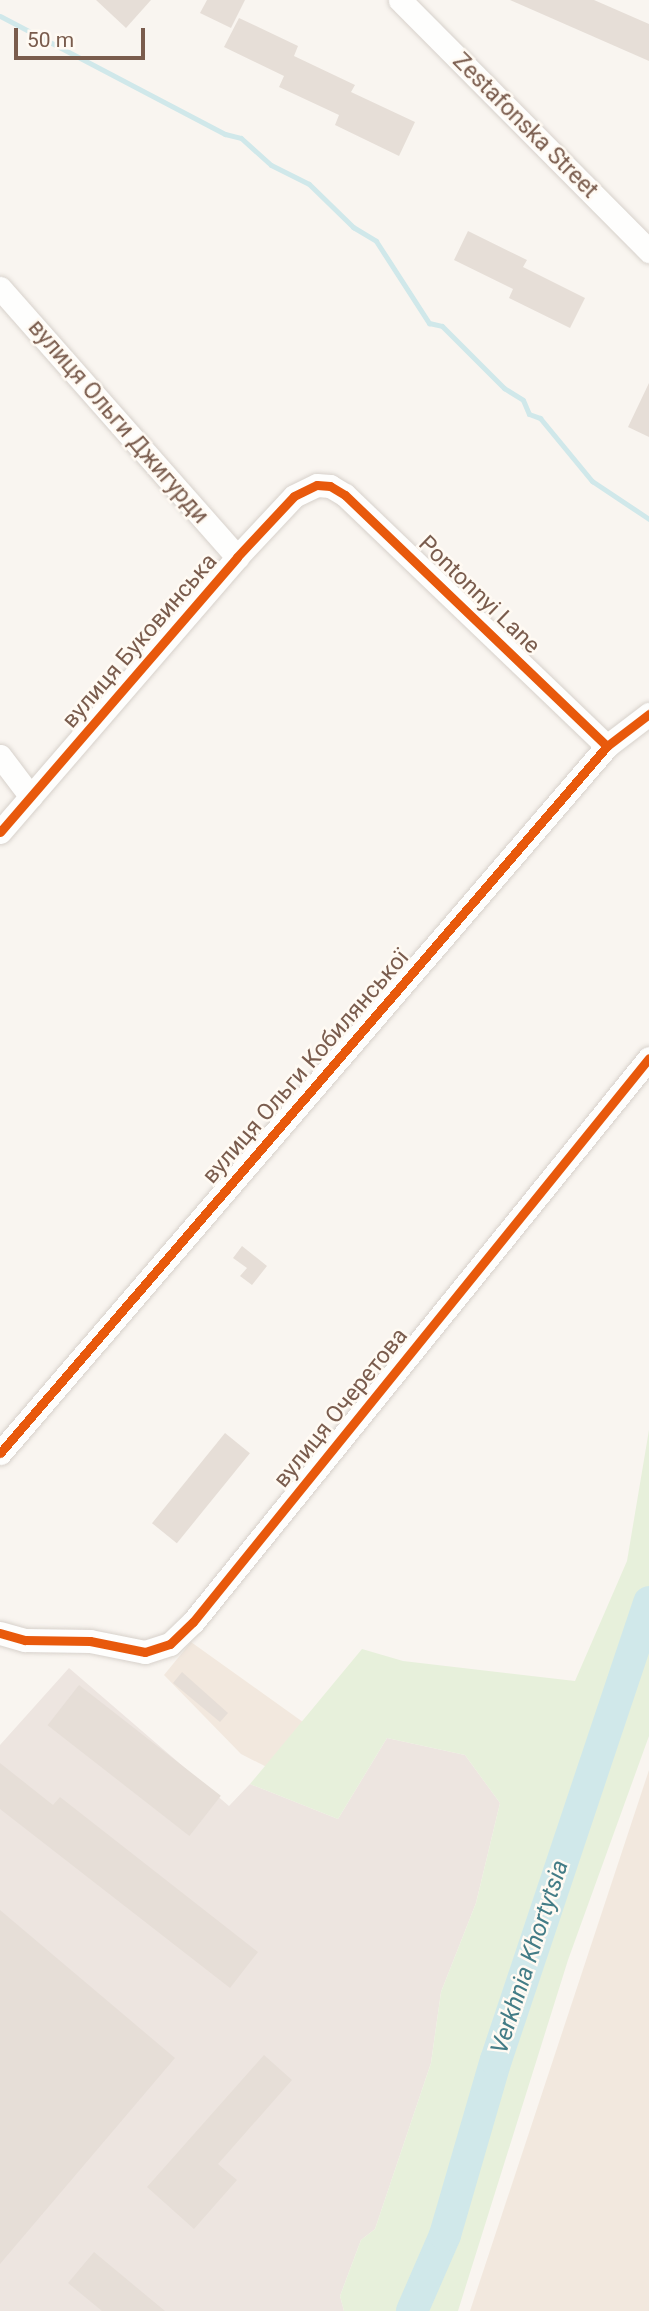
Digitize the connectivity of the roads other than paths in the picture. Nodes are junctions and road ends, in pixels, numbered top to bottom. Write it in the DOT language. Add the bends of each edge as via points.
graph roads {
  1 [pos="400,0"];
  2 [pos="649,251"];
  3 [pos="0,288"];
  4 [pos="317,485"];
  5 [pos="237,557"];
  6 [pos="649,714"];
  7 [pos="607,746"];
  8 [pos="0,756"];
  9 [pos="31,797"];
  10 [pos="0,832"];
  11 [pos="649,1058"];
  12 [pos="0,1453"];
  13 [pos="0,1633"];
  1 -- 2 [label="street, Zestafonska Street"];
  3 -- 5 [label="street, вулиця Ольги Джигурди"];
  4 -- 5 [label="street, вулиця Буковинська" via="294,496"];
  4 -- 7 [label="street, Pontonnyi Lane" via="330,485 345,495"];
  5 -- 9 [label="street, вулиця Буковинська"];
  6 -- 7 [label="street, вулиця Ольги Кобилянської"];
  7 -- 12 [label="street, вулиця Ольги Кобилянської"];
  8 -- 9 [label="street"];
  9 -- 10 [label="street, вулиця Буковинська"];
  11 -- 13 [label="street, вулиця Очеретова" via="193,1622 170,1644 145,1652 90,1642 25,1640"];
}
